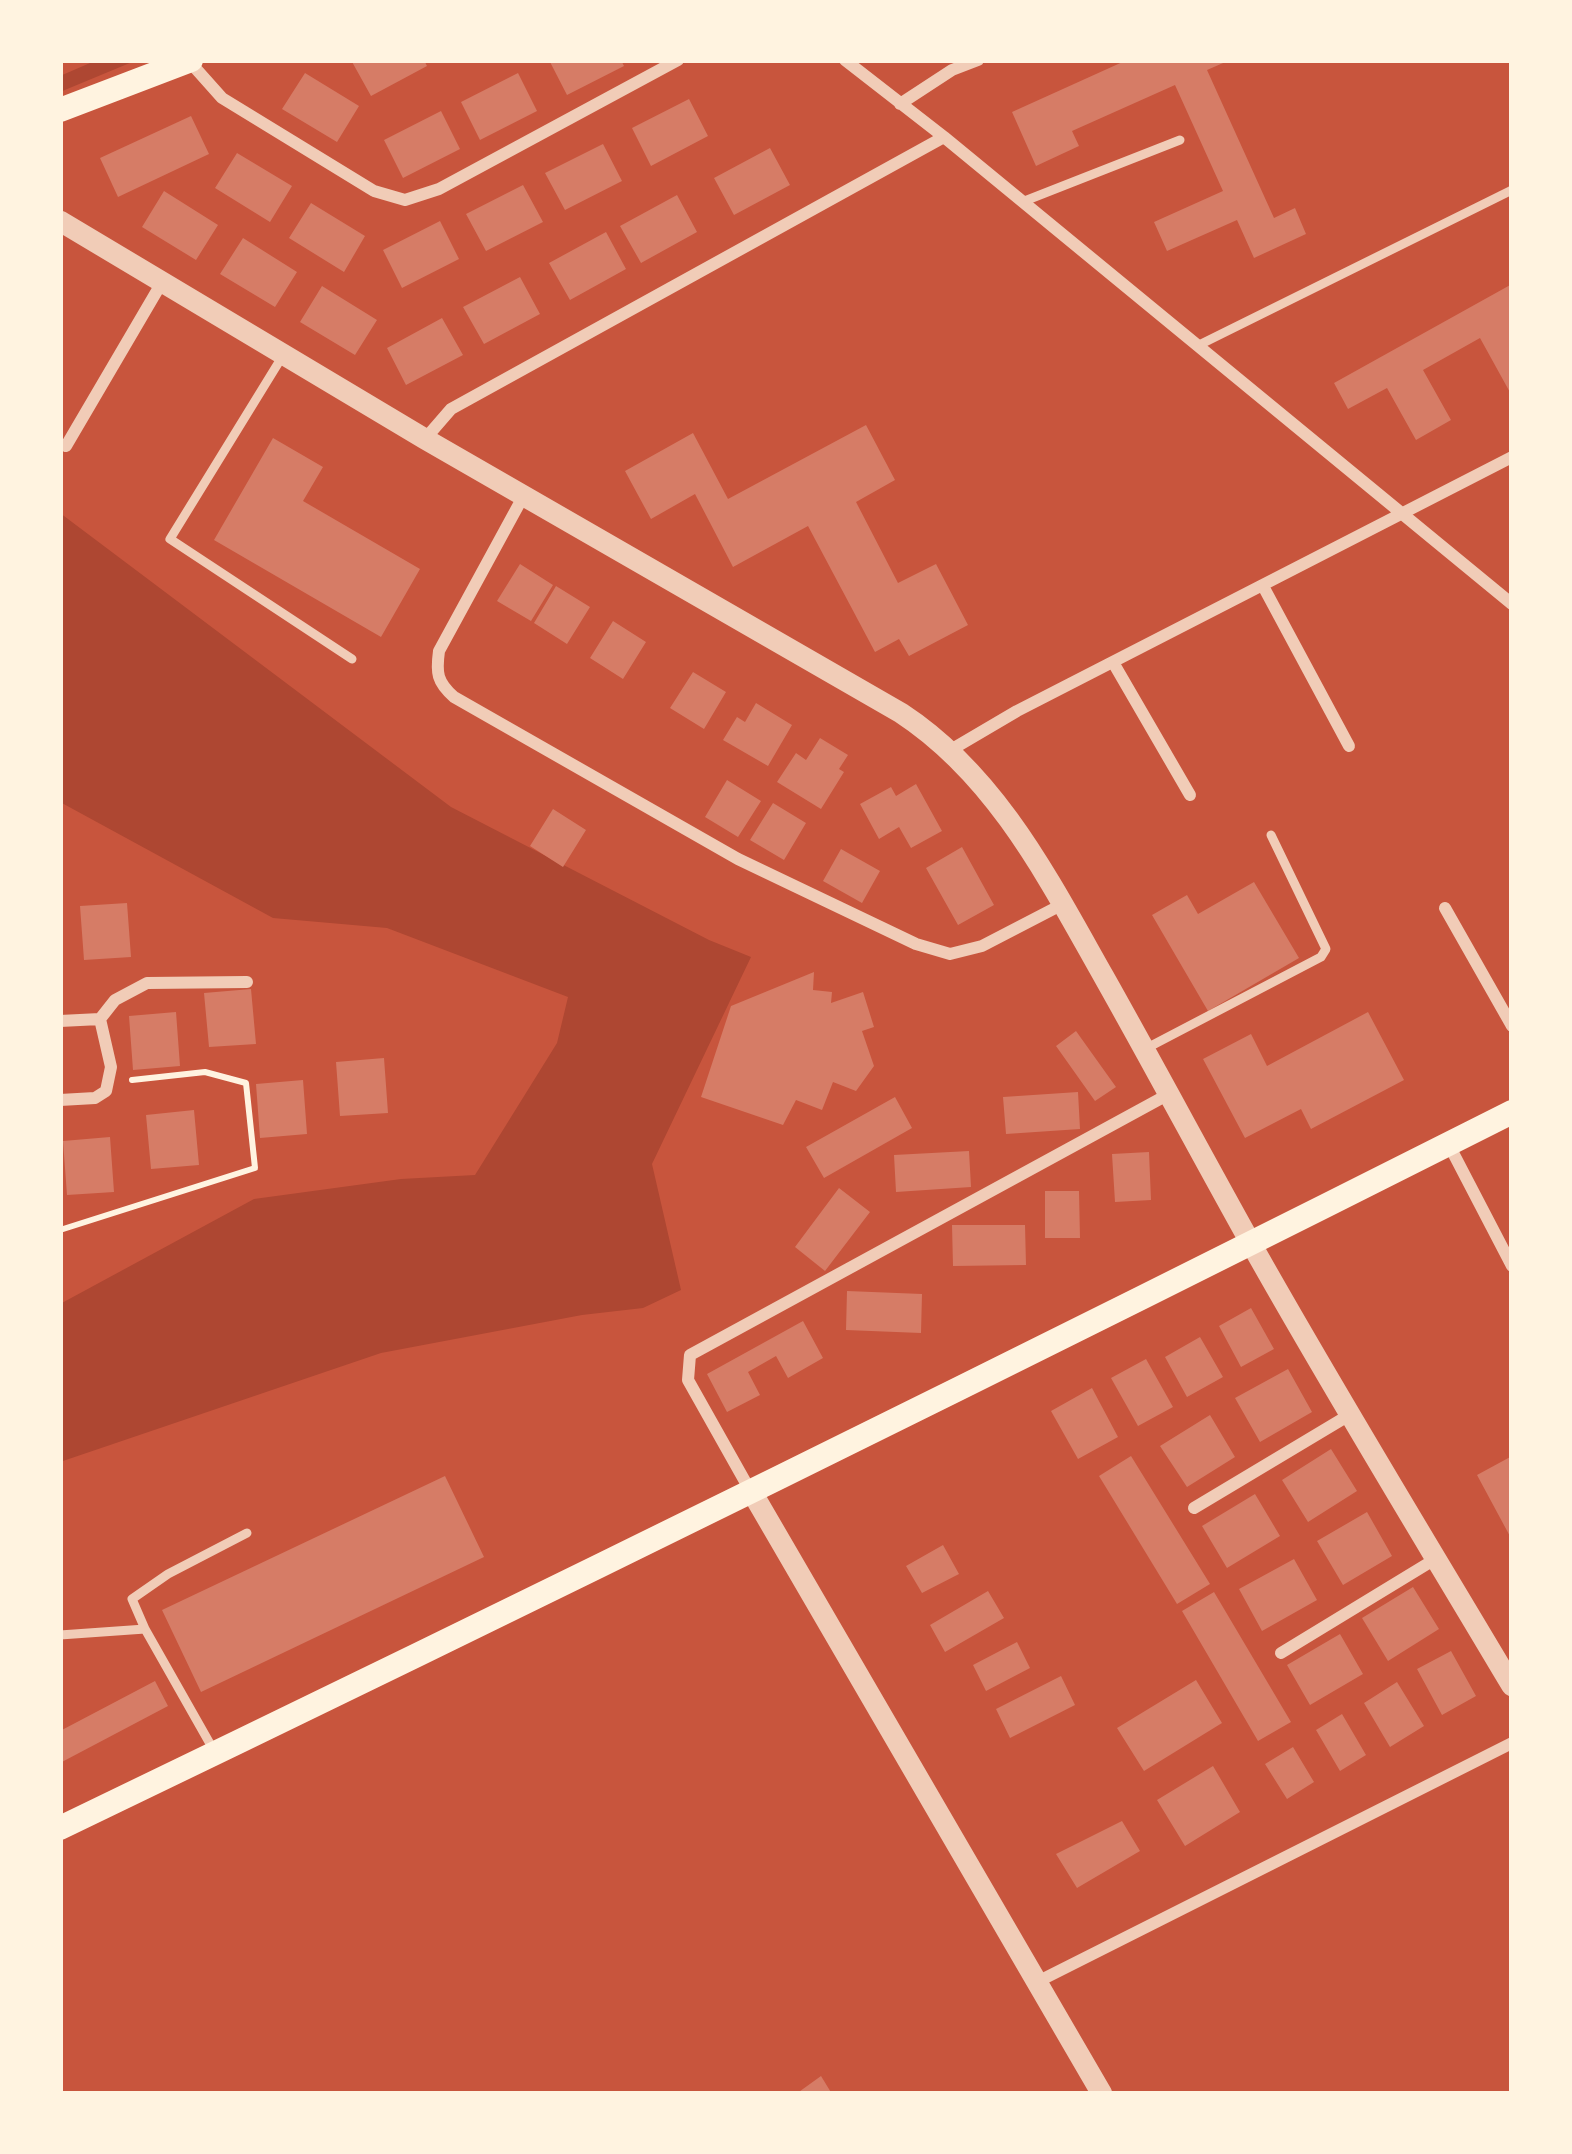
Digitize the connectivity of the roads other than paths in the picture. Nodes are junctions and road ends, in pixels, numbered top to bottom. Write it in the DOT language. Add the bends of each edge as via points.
graph roads {
  1 [pos="190,60"];
  2 [pos="678,60"];
  3 [pos="845,60"];
  4 [pos="978,60"];
  5 [pos="900,104"];
  6 [pos="60,110"];
  7 [pos="944,137"];
  8 [pos="1180,140"];
  9 [pos="1512,190"];
  10 [pos="1022,202"];
  11 [pos="60,221"];
  12 [pos="161,284"];
  13 [pos="1197,346"];
  14 [pos="283,356"];
  15 [pos="425,440"];
  16 [pos="66,446"];
  17 [pos="1512,457"];
  18 [pos="524,494"];
  19 [pos="1402,512"];
  20 [pos="1263,586"];
  21 [pos="1512,604"];
  22 [pos="352,659"];
  23 [pos="1114,664"];
  24 [pos="1348,746"];
  25 [pos="949,751"];
  26 [pos="1190,795"];
  27 [pos="1270,836"];
  28 [pos="1063,904"];
  29 [pos="1445,908"];
  30 [pos="247,982"];
  31 [pos="100,1019"];
  32 [pos="60,1021"];
  33 [pos="1512,1026"];
  34 [pos="1145,1049"];
  35 [pos="1170,1093"];
  36 [pos="60,1100"];
  37 [pos="1512,1112"];
  38 [pos="1448,1144"];
  39 [pos="1250,1241"];
  40 [pos="1512,1266"];
  41 [pos="1351,1414"];
  42 [pos="753,1494"];
  43 [pos="1194,1508"];
  44 [pos="247,1533"];
  45 [pos="1437,1558"];
  46 [pos="145,1629"];
  47 [pos="60,1635"];
  48 [pos="1281,1653"];
  49 [pos="1512,1686"];
  50 [pos="1512,1743"];
  51 [pos="216,1753"];
  52 [pos="60,1828"];
  53 [pos="1037,1982"];
  54 [pos="1102,2094"];
  1 -- 2 [label="street" via="222,98 358,182 405,200"];
  1 -- 6 [label="main road"];
  3 -- 5 [label="street"];
  4 -- 5 [label="street"];
  5 -- 7 [label="street"];
  7 -- 10 [label="street"];
  7 -- 15 [label="street" via="451,409"];
  8 -- 10 [label="lane"];
  9 -- 13 [label="lane"];
  10 -- 13 [label="street"];
  11 -- 12 [label="street"];
  12 -- 14 [label="street"];
  12 -- 16 [label="street"];
  13 -- 19 [label="street"];
  14 -- 15 [label="street"];
  14 -- 22 [label="lane" via="170,539"];
  15 -- 18 [label="street"];
  17 -- 19 [label="street"];
  18 -- 25 [label="street" via="901,713"];
  18 -- 28 [label="street" via="439,651 436,672 454,698 738,859 916,944 950,954 982,946"];
  19 -- 20 [label="street"];
  19 -- 21 [label="street"];
  20 -- 23 [label="street"];
  20 -- 24 [label="street"];
  23 -- 25 [label="street"];
  23 -- 26 [label="street"];
  25 -- 28 [label="street" via="1018,830"];
  27 -- 34 [label="lane" via="1326,949"];
  28 -- 34 [label="street"];
  29 -- 33 [label="street"];
  30 -- 31 [label="street" via="147,983"];
  31 -- 32 [label="street"];
  31 -- 36 [label="street" via="106,1091"];
  34 -- 35 [label="street"];
  35 -- 39 [label="street"];
  35 -- 42 [label="street" via="690,1355 688,1380"];
  37 -- 38 [label="main road"];
  38 -- 39 [label="main road"];
  38 -- 40 [label="street"];
  39 -- 41 [label="street"];
  39 -- 42 [label="main road"];
  41 -- 43 [label="street"];
  41 -- 45 [label="street"];
  42 -- 51 [label="main road"];
  42 -- 53 [label="street"];
  44 -- 46 [label="lane" via="132,1598"];
  45 -- 48 [label="street"];
  45 -- 49 [label="street"];
  46 -- 47 [label="lane"];
  46 -- 51 [label="lane"];
  50 -- 53 [label="street"];
  51 -- 52 [label="main road"];
  53 -- 54 [label="street"];
}
